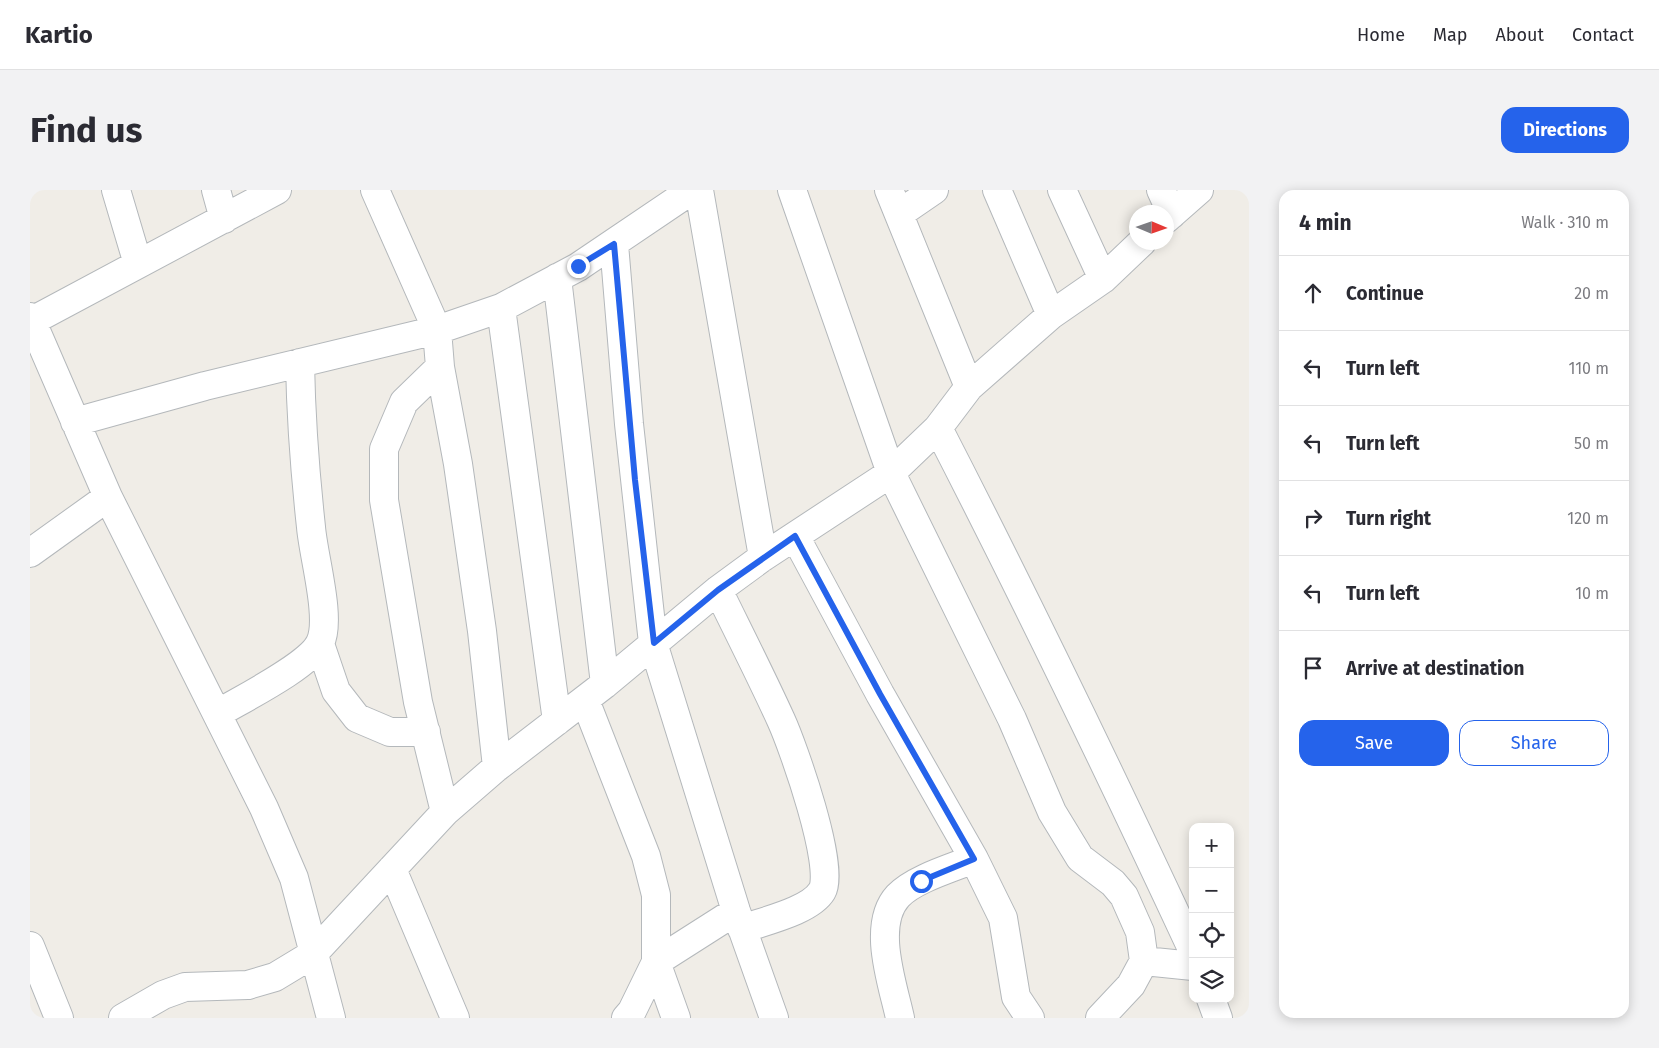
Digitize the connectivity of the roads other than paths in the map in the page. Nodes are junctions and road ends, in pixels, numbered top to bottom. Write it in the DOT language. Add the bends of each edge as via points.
graph roads {
  1 [pos="116,190"];
  2 [pos="216,190"];
  3 [pos="277,190"];
  4 [pos="375,190"];
  5 [pos="692,190"];
  6 [pos="699,190"];
  7 [pos="792,190"];
  8 [pos="934,190"];
  9 [pos="997,190"];
  10 [pos="1062,190"];
  11 [pos="1199,190"];
  12 [pos="894,202"];
  13 [pos="1172,205"];
  14 [pos="224,219"];
  15 [pos="614,244"];
  16 [pos="1134,250"];
  17 [pos="138,264"];
  18 [pos="557,278"];
  19 [pos="1103,280"];
  20 [pos="500,308"];
  21 [pos="1051,315"];
  22 [pos="30,320"];
  23 [pos="437,330"];
  24 [pos="300,363"];
  25 [pos="440,367"];
  26 [pos="970,387"];
  27 [pos="75,422"];
  28 [pos="938,428"];
  29 [pos="891,473"];
  30 [pos="108,497"];
  31 [pos="795,536"];
  32 [pos="30,553"];
  33 [pos="763,557"];
  34 [pos="718,590"];
  35 [pos="654,643"];
  36 [pos="320,644"];
  37 [pos="595,692"];
  38 [pos="217,714"];
  39 [pos="558,721"];
  40 [pos="426,732"];
  41 [pos="498,767"];
  42 [pos="446,812"];
  43 [pos="974,859"];
  44 [pos="392,869"];
  45 [pos="739,920"];
  46 [pos="1189,942"];
  47 [pos="30,946"];
  48 [pos="313,954"];
  49 [pos="1144,961"];
  50 [pos="656,962"];
  51 [pos="1189,966"];
  52 [pos="1212,1003"];
  53 [pos="58,1018"];
  54 [pos="123,1018"];
  55 [pos="331,1018"];
  56 [pos="455,1018"];
  57 [pos="626,1018"];
  58 [pos="676,1018"];
  59 [pos="774,1018"];
  60 [pos="900,1018"];
  61 [pos="1030,1018"];
  62 [pos="1100,1018"];
  63 [pos="1218,1018"];
  1 -- 17 [label="street"];
  2 -- 14 [label="street"];
  3 -- 14 [label="street"];
  4 -- 23 [label="street"];
  5 -- 15 [label="street"];
  6 -- 33 [label="street"];
  7 -- 29 [label="street"];
  8 -- 12 [label="street"];
  9 -- 21 [label="street"];
  10 -- 19 [label="street"];
  11 -- 13 [label="street"];
  12 -- 26 [label="street"];
  14 -- 17 [label="street"];
  15 -- 18 [label="street"];
  15 -- 35 [label="street" via="633,462"];
  16 -- 19 [label="street"];
  17 -- 22 [label="street"];
  18 -- 20 [label="street"];
  18 -- 37 [label="street"];
  19 -- 21 [label="street"];
  20 -- 23 [label="street"];
  20 -- 39 [label="street"];
  21 -- 26 [label="street"];
  22 -- 27 [label="street"];
  23 -- 24 [label="street"];
  23 -- 25 [label="street"];
  24 -- 27 [label="street"];
  24 -- 36 [label="street" via="301,422 311,529 324,617"];
  25 -- 40 [label="street" via="404,402 384,449 384,500 418,702"];
  25 -- 41 [label="street" via="458,464"];
  26 -- 28 [label="street"];
  27 -- 30 [label="street"];
  28 -- 29 [label="street"];
  28 -- 46 [label="street" via="1034,615"];
  29 -- 31 [label="street"];
  29 -- 49 [label="street" via="1012,719 1052,812 1080,858 1113,883 1124,896 1140,932"];
  30 -- 32 [label="street"];
  30 -- 38 [label="street"];
  31 -- 33 [label="street"];
  31 -- 43 [label="street"];
  33 -- 34 [label="street"];
  34 -- 35 [label="street"];
  34 -- 45 [label="street" via="782,722 822,842 827,877 823,890 811,904"];
  35 -- 37 [label="street"];
  35 -- 45 [label="street"];
  36 -- 38 [label="street" via="285,674"];
  36 -- 40 [label="street" via="336,691 357,718 390,732"];
  37 -- 39 [label="street"];
  37 -- 50 [label="street" via="656,895"];
  38 -- 48 [label="street" via="264,808 294,878"];
  39 -- 41 [label="street"];
  40 -- 42 [label="street"];
  41 -- 42 [label="street"];
  42 -- 44 [label="street"];
  43 -- 60 [label="street" via="921,881 898,896 886,917 885,951"];
  43 -- 61 [label="street" via="1003,918 1016,997"];
  44 -- 48 [label="street"];
  44 -- 56 [label="street"];
  45 -- 50 [label="street"];
  45 -- 59 [label="street"];
  47 -- 53 [label="street"];
  48 -- 54 [label="street" via="275,977 248,984 184,987"];
  48 -- 55 [label="street"];
  49 -- 51 [label="street"];
  49 -- 62 [label="street" via="1131,985"];
  50 -- 57 [label="street"];
  50 -- 58 [label="street"];
  52 -- 63 [label="street"];
}
